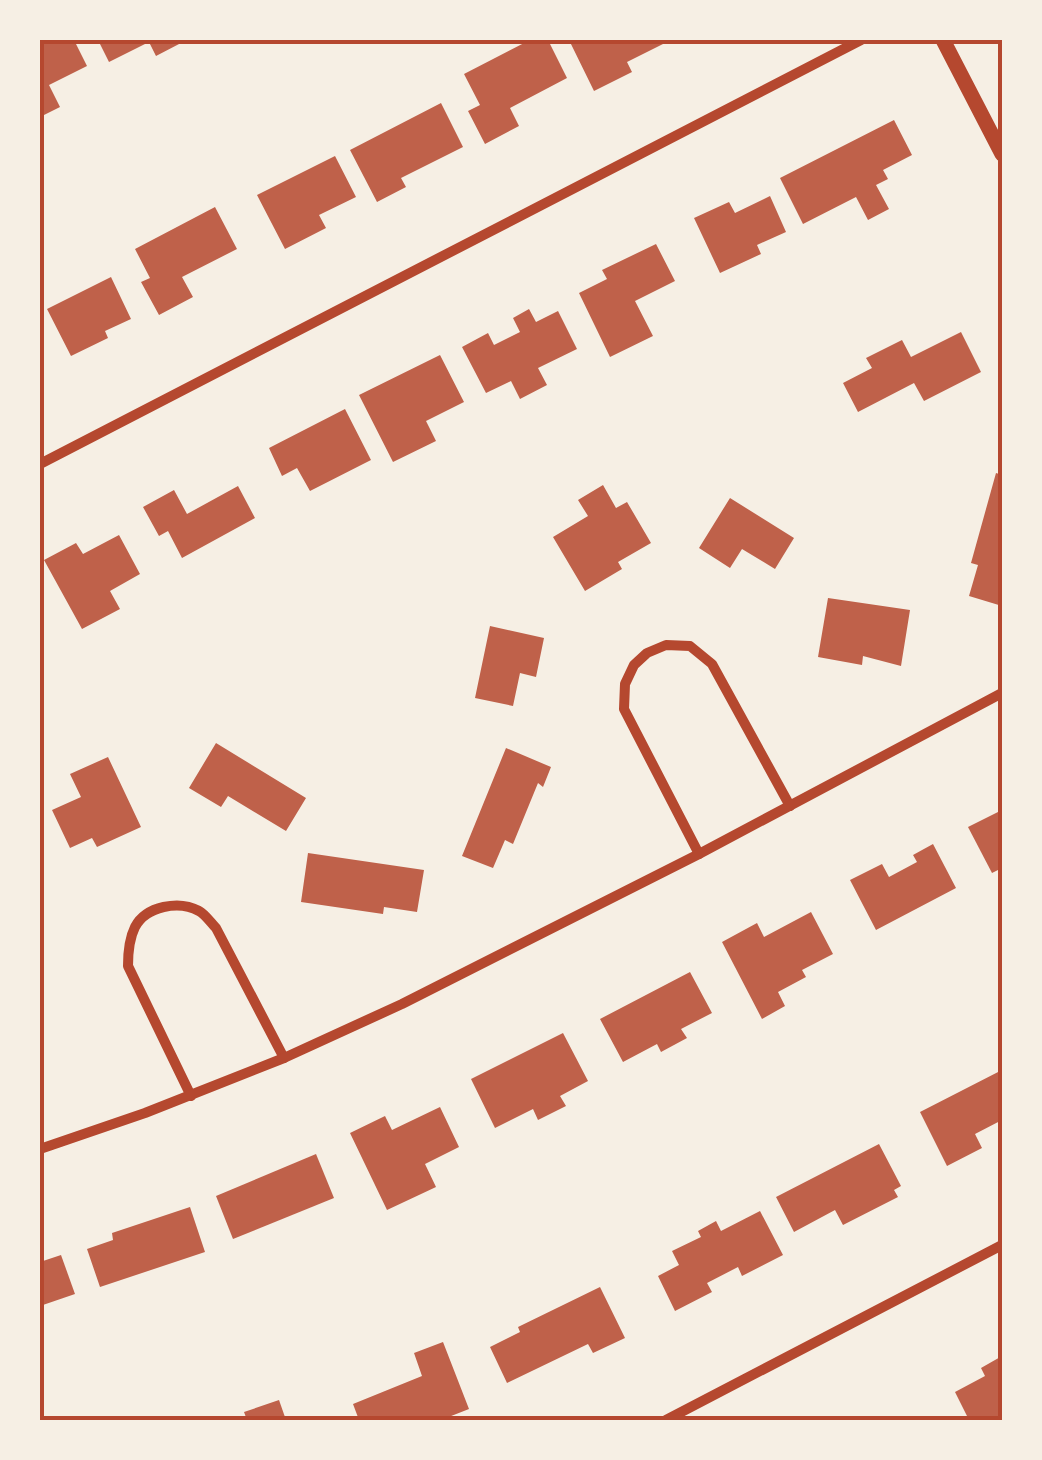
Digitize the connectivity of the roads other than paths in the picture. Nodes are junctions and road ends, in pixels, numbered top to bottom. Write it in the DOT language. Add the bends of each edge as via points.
graph roads {
  1 [pos="861,40"];
  2 [pos="944,40"];
  3 [pos="1002,154"];
  4 [pos="40,464"];
  5 [pos="1002,693"];
  6 [pos="790,806"];
  7 [pos="699,854"];
  8 [pos="284,1058"];
  9 [pos="190,1096"];
  10 [pos="40,1149"];
  11 [pos="1002,1246"];
  12 [pos="666,1420"];
  1 -- 4 [label="street"];
  2 -- 3 [label="street"];
  5 -- 6 [label="street"];
  6 -- 7 [label="street"];
  6 -- 7 [label="street" via="712,664 690,646 647,653 634,664 624,708"];
  7 -- 8 [label="street"];
  8 -- 9 [label="street"];
  8 -- 9 [label="street" via="216,928 200,911 174,904 156,910 136,923 128,966"];
  9 -- 10 [label="street"];
  11 -- 12 [label="street"];
}
